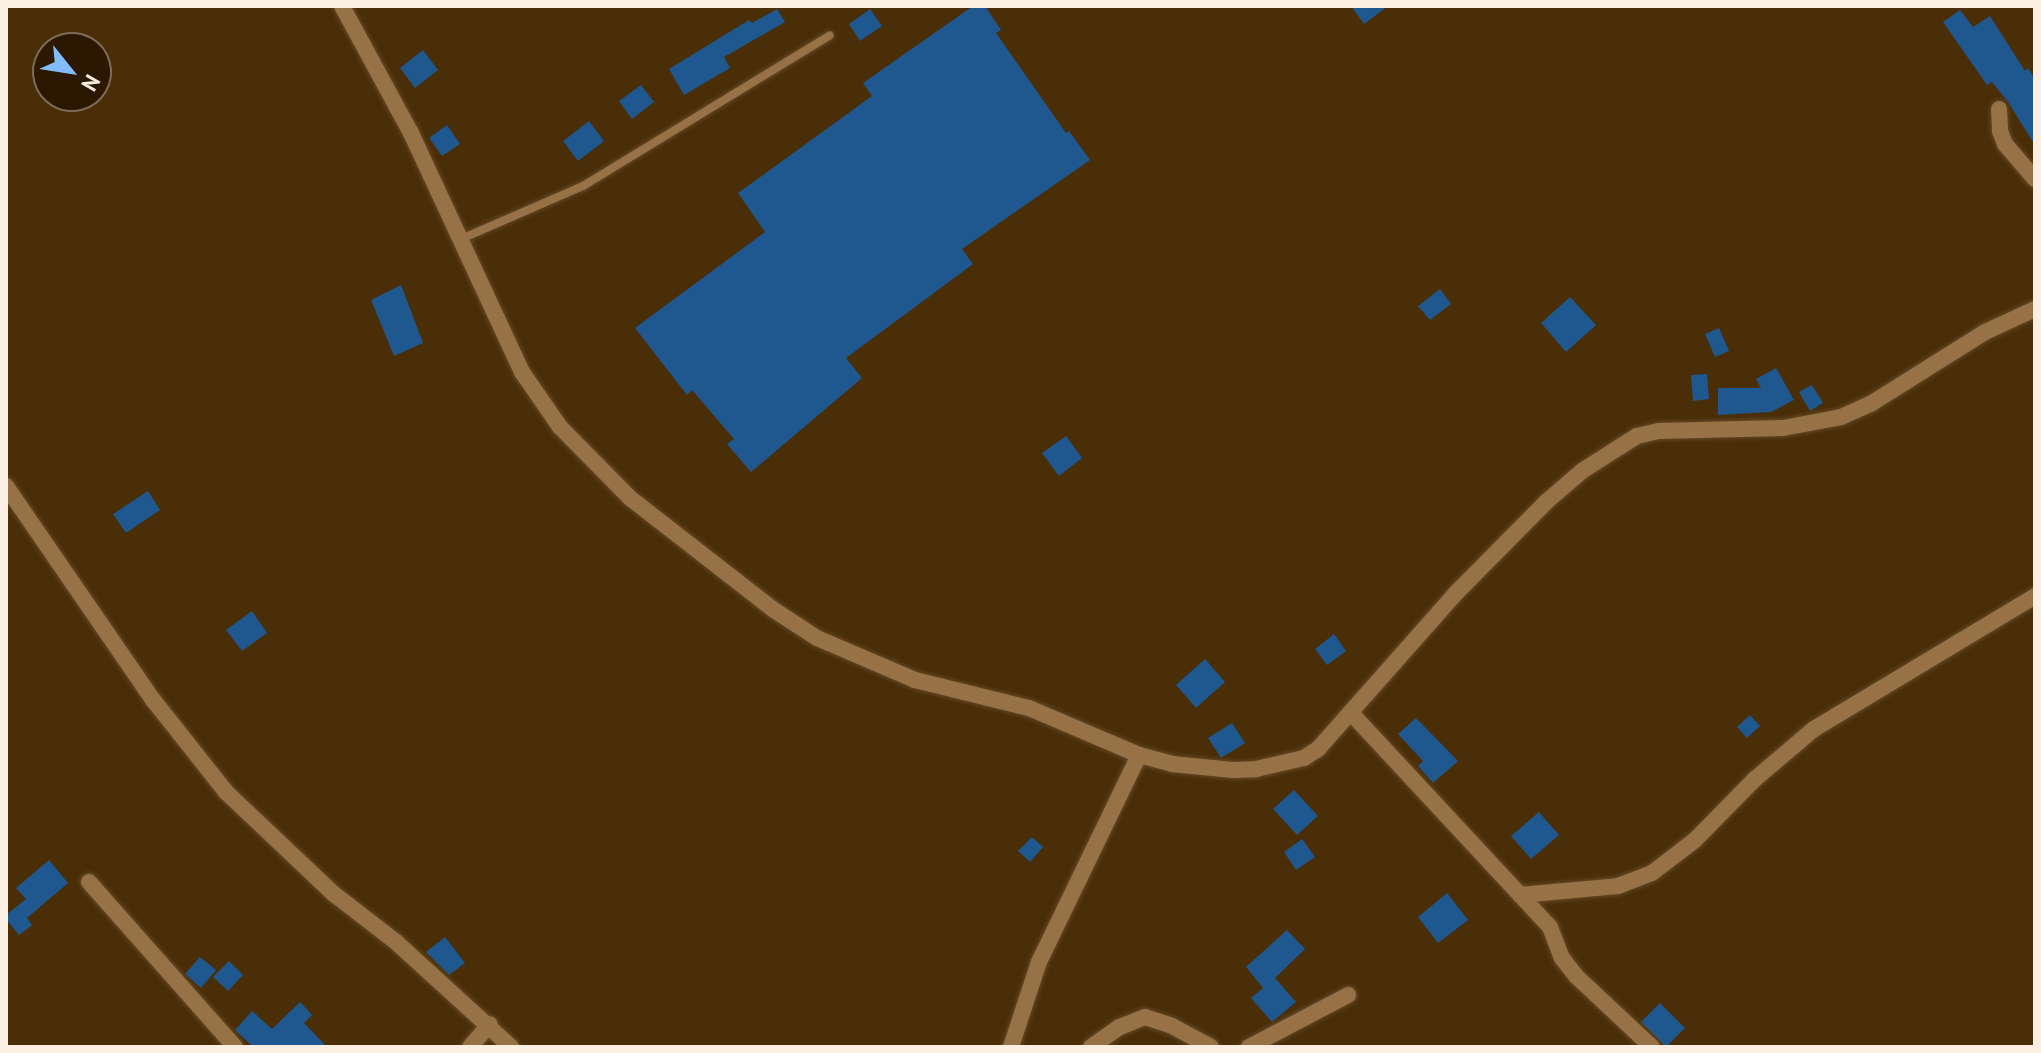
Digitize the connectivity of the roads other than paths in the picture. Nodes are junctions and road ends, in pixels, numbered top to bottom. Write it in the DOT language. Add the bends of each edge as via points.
graph roads {
  1 [pos="342,6"];
  2 [pos="830,35"];
  3 [pos="1999,109"];
  4 [pos="2035,179"];
  5 [pos="460,240"];
  6 [pos="2035,309"];
  7 [pos="6,486"];
  8 [pos="2035,596"];
  9 [pos="1352,714"];
  10 [pos="1139,755"];
  11 [pos="89,882"];
  12 [pos="1520,895"];
  13 [pos="1348,995"];
  14 [pos="490,1024"];
  15 [pos="235,1047"];
  16 [pos="470,1047"];
  17 [pos="511,1047"];
  18 [pos="1011,1047"];
  19 [pos="1091,1047"];
  20 [pos="1211,1047"];
  21 [pos="1249,1047"];
  22 [pos="1652,1047"];
  1 -- 5 [label="street" via="411,133"];
  2 -- 5 [label="lane" via="583,186"];
  3 -- 4 [label="street" via="2005,144"];
  5 -- 10 [label="street" via="522,372 560,427 630,498 774,610 817,638 874,664 915,680 1029,708"];
  6 -- 9 [label="street" via="1985,332 1841,417 1783,428 1658,431 1609,452 1546,502 1456,593"];
  7 -- 14 [label="street" via="154,701 226,792 334,894"];
  8 -- 12 [label="street" via="1814,729 1652,873 1605,889"];
  9 -- 10 [label="street" via="1318,749 1277,765 1202,768"];
  9 -- 12 [label="street"];
  10 -- 18 [label="street" via="1039,962"];
  11 -- 15 [label="street"];
  12 -- 22 [label="street" via="1553,931 1559,952 1576,976"];
  13 -- 21 [label="street"];
  14 -- 16 [label="street"];
  14 -- 17 [label="street"];
  19 -- 20 [label="street" via="1145,1017"];
}
